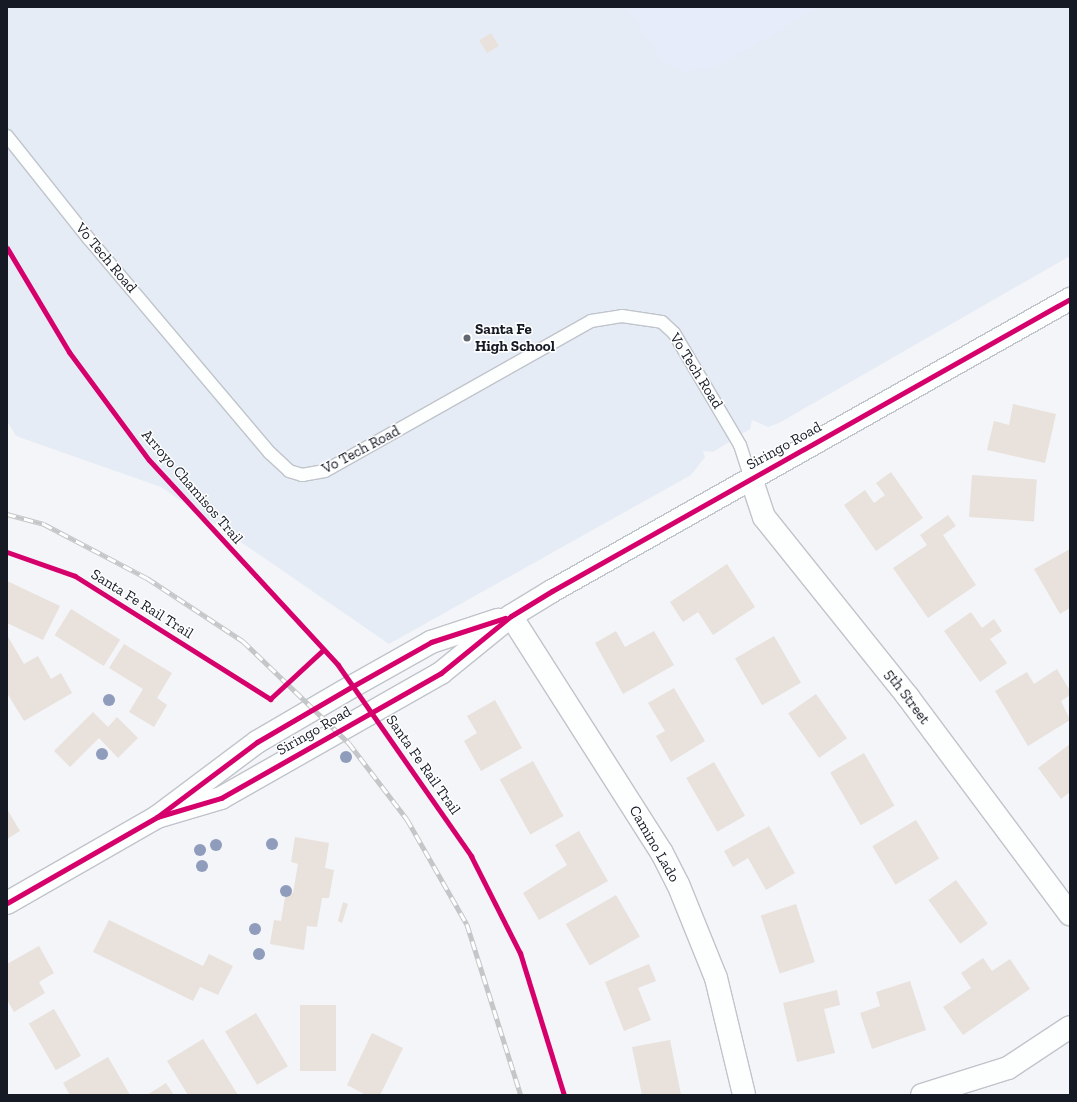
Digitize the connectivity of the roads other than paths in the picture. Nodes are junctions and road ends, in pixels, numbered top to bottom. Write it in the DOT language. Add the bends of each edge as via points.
graph roads {
  1 [pos="7,136"];
  2 [pos="1070,299"];
  3 [pos="751,478"];
  4 [pos="511,616"];
  5 [pos="157,817"];
  6 [pos="7,903"];
  7 [pos="1070,914"];
  8 [pos="1070,1027"];
  9 [pos="744,1095"];
  10 [pos="922,1095"];
  1 -- 3 [label="lane, Vo Tech Road" via="89,239 270,453 289,471 302,475 325,472 591,321 622,316 662,322 674,333 740,445"];
  2 -- 3 [label="street, Siringo Road"];
  3 -- 4 [label="street, Siringo Road"];
  3 -- 7 [label="street, 5th Street" via="764,517 904,692"];
  4 -- 5 [label="street, Siringo Road" via="424,645 257,742"];
  4 -- 5 [label="street, Siringo Road" via="441,673 221,798"];
  4 -- 9 [label="street, Camino Lado" via="662,852 678,884 716,978"];
  5 -- 6 [label="street, Siringo Road"];
  8 -- 10 [label="street" via="1008,1068"];
}
